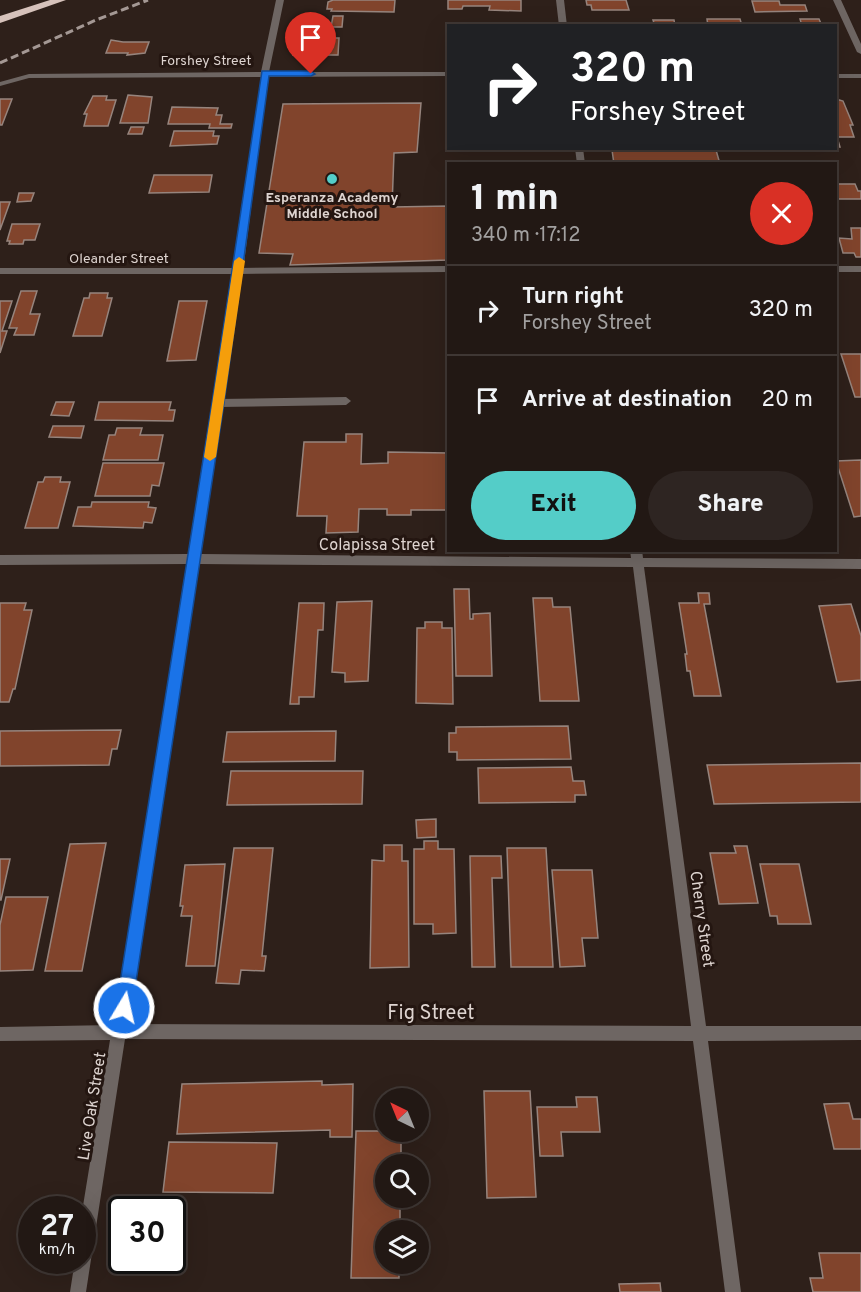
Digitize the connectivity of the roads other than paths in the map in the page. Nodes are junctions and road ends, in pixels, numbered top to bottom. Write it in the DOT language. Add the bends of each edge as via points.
graph roads {
  1 [pos="61,0"];
  2 [pos="280,0"];
  3 [pos="560,0"];
  4 [pos="837,0"];
  5 [pos="43,3"];
  6 [pos="0,20"];
  7 [pos="563,24"];
  8 [pos="861,52"];
  9 [pos="265,73"];
  10 [pos="447,75"];
  11 [pos="837,76"];
  12 [pos="861,76"];
  13 [pos="0,84"];
  14 [pos="447,269"];
  15 [pos="837,269"];
  16 [pos="861,270"];
  17 [pos="0,271"];
  18 [pos="238,271"];
  19 [pos="346,401"];
  20 [pos="218,403"];
  21 [pos="637,557"];
  22 [pos="195,559"];
  23 [pos="0,560"];
  24 [pos="861,564"];
  25 [pos="120,1031"];
  26 [pos="861,1033"];
  27 [pos="0,1034"];
  28 [pos="700,1035"];
  29 [pos="78,1292"];
  30 [pos="733,1292"];
  1 -- 5 [label="highway"];
  2 -- 9 [label="street, Live Oak Street"];
  3 -- 7 [label="street"];
  4 -- 8 [label="street"];
  5 -- 6 [label="highway"];
  9 -- 10 [label="street, Forshey Street"];
  9 -- 13 [label="street, Forshey Street" via="29,76"];
  9 -- 18 [label="street, Live Oak Street"];
  11 -- 12 [label="street"];
  14 -- 18 [label="street, Oleander Street"];
  15 -- 16 [label="street"];
  17 -- 18 [label="street, Oleander Street"];
  18 -- 20 [label="street, Live Oak Street"];
  19 -- 20 [label="street"];
  20 -- 22 [label="street, Live Oak Street"];
  21 -- 22 [label="street, Colapissa Street"];
  21 -- 24 [label="street, Colapissa Street"];
  21 -- 28 [label="street, Cherry Street"];
  22 -- 23 [label="street, Colapissa Street"];
  22 -- 25 [label="street, Live Oak Street"];
  25 -- 27 [label="street, Fig Street"];
  25 -- 28 [label="street, Fig Street"];
  25 -- 29 [label="street, Live Oak Street"];
  26 -- 28 [label="street, Fig Street"];
  28 -- 30 [label="street, Cherry Street"];
}
